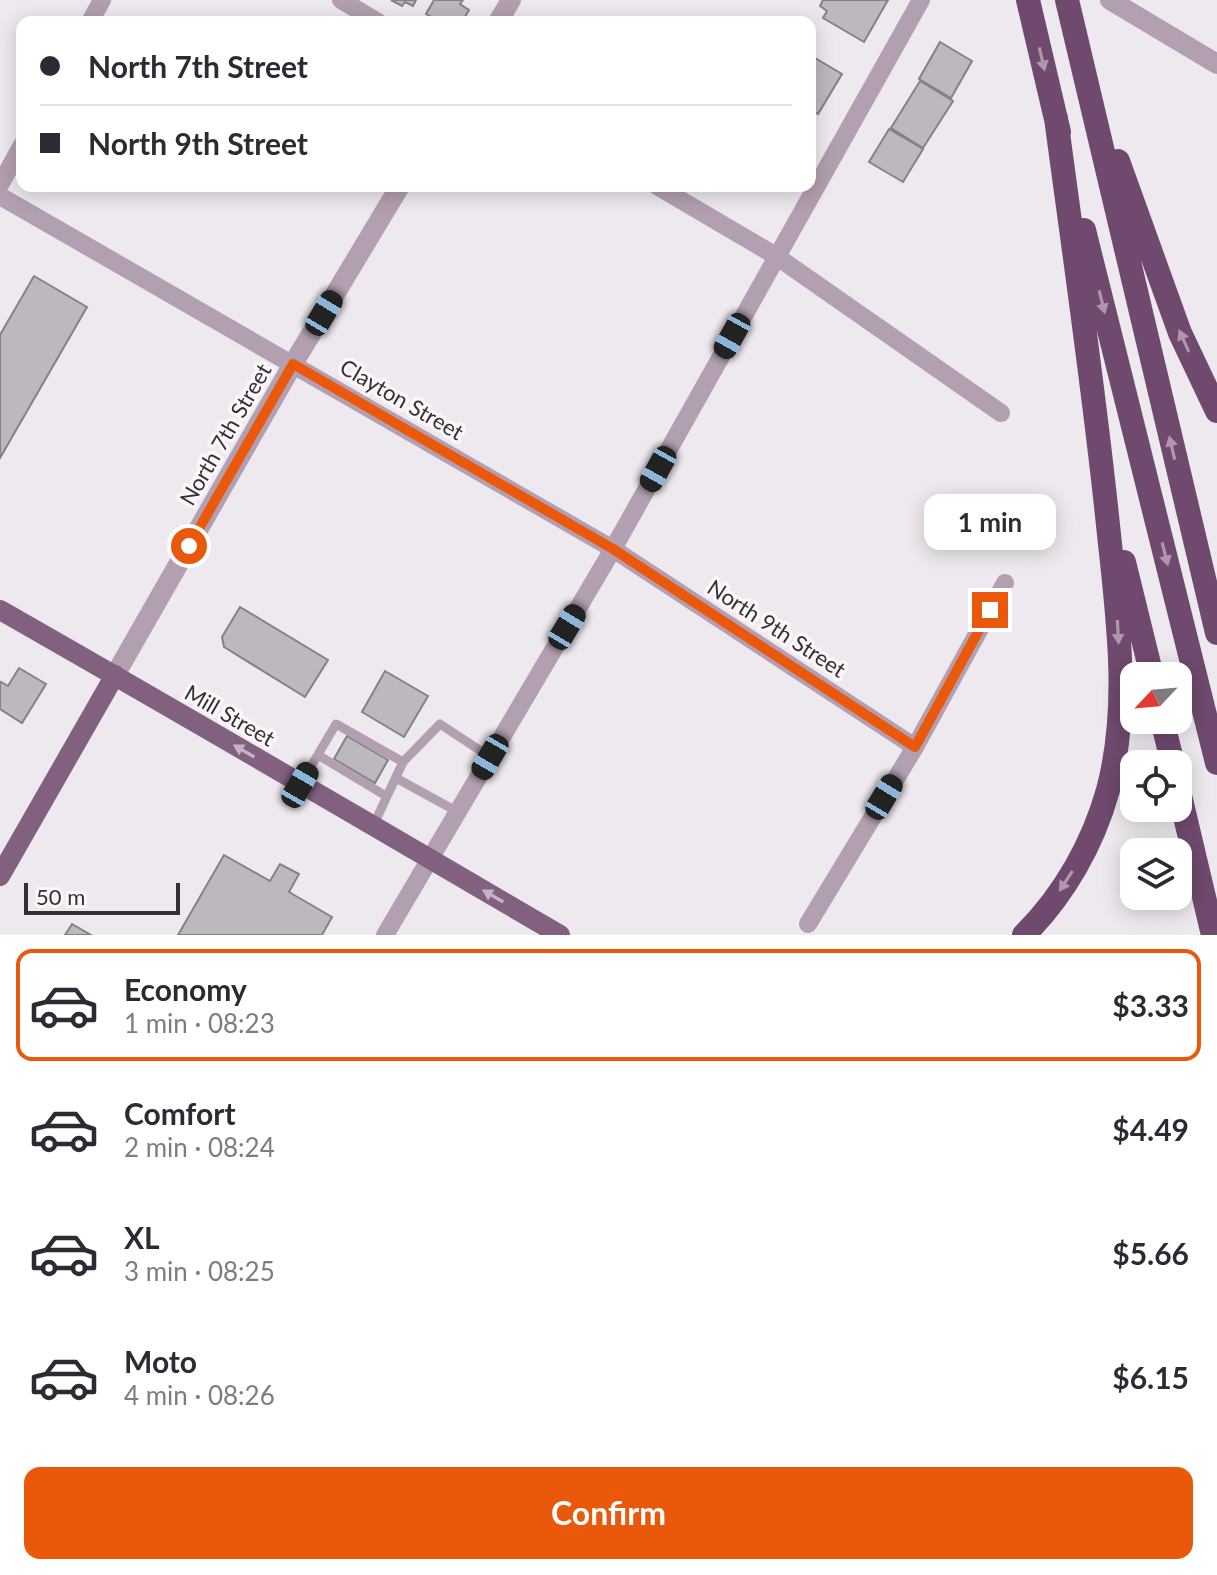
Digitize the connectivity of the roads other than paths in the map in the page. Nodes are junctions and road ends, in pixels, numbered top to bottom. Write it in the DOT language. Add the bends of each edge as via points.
graph roads {
  1 [pos="341,0"];
  2 [pos="921,0"];
  3 [pos="1028,0"];
  4 [pos="1067,0"];
  5 [pos="1110,0"];
  6 [pos="368,16"];
  7 [pos="1080,59"];
  8 [pos="1217,64"];
  9 [pos="1056,118"];
  10 [pos="16,156"];
  11 [pos="0,185"];
  12 [pos="816,185"];
  13 [pos="396,192"];
  14 [pos="667,192"];
  15 [pos="812,192"];
  16 [pos="0,196"];
  17 [pos="776,256"];
  18 [pos="293,364"];
  19 [pos="1217,411"];
  20 [pos="1001,413"];
  21 [pos="1102,470"];
  22 [pos="613,549"];
  23 [pos="1005,583"];
  24 [pos="0,610"];
  25 [pos="1217,633"];
  26 [pos="1149,662"];
  27 [pos="115,675"];
  28 [pos="915,747"];
  29 [pos="318,755"];
  30 [pos="490,757"];
  31 [pos="403,762"];
  32 [pos="1217,763"];
  33 [pos="396,778"];
  34 [pos="300,785"];
  35 [pos="386,796"];
  36 [pos="458,812"];
  37 [pos="1186,822"];
  38 [pos="374,824"];
  39 [pos="430,859"];
  40 [pos="0,876"];
  41 [pos="808,924"];
  42 [pos="385,935"];
  43 [pos="560,935"];
  44 [pos="1024,935"];
  45 [pos="1213,935"];
  1 -- 6 [label="street"];
  2 -- 12 [label="street"];
  3 -- 9 [label="highway, one-way"];
  4 -- 7 [label="highway"];
  5 -- 8 [label="street"];
  19 -- 7 [label="highway, one-way" via="1180,333"];
  25 -- 7 [label="highway, one-way"];
  9 -- 21 [label="highway"];
  9 -- 32 [label="highway, one-way"];
  10 -- 11 [label="street"];
  13 -- 18 [label="street, North 7th Street"];
  14 -- 17 [label="street"];
  15 -- 17 [label="street"];
  16 -- 18 [label="street, Clayton Street"];
  17 -- 20 [label="street"];
  17 -- 22 [label="street"];
  18 -- 22 [label="street, Clayton Street"];
  18 -- 27 [label="street, North 7th Street"];
  21 -- 26 [label="highway"];
  21 -- 44 [label="highway, one-way" via="1121,705 1108,788 1090,843 1063,888"];
  22 -- 28 [label="street, North 9th Street"];
  22 -- 30 [label="street"];
  23 -- 28 [label="street"];
  24 -- 27 [label="main road, Mill Street"];
  34 -- 27 [label="main road, Mill Street, one-way"];
  27 -- 40 [label="main road, North 7th Street"];
  28 -- 41 [label="street"];
  29 -- 31 [label="lane" via="336,724"];
  29 -- 34 [label="lane"];
  29 -- 35 [label="lane"];
  30 -- 31 [label="lane" via="440,724"];
  30 -- 36 [label="street"];
  31 -- 33 [label="lane"];
  33 -- 35 [label="lane"];
  33 -- 36 [label="lane"];
  34 -- 38 [label="main road, Mill Street"];
  35 -- 38 [label="lane"];
  36 -- 39 [label="street"];
  37 -- 45 [label="highway"];
  38 -- 39 [label="main road, Mill Street"];
  39 -- 42 [label="street"];
  43 -- 39 [label="main road, Mill Street, one-way"];
}
